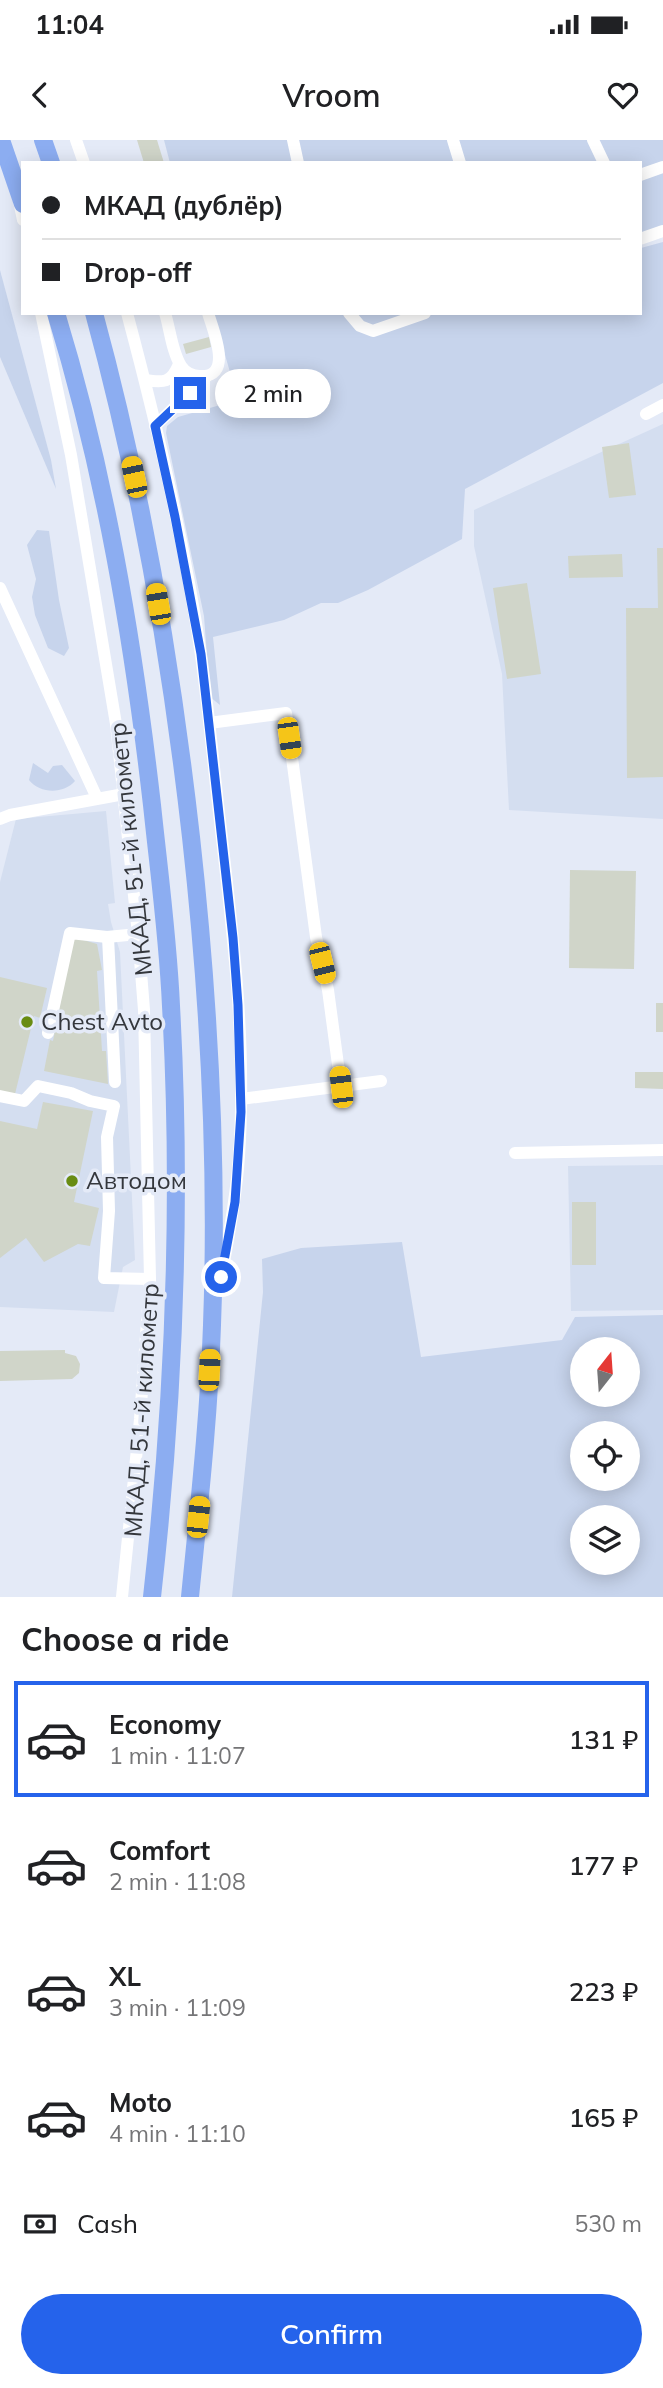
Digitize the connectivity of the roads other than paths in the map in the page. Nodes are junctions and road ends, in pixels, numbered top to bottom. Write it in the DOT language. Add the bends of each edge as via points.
graph roads {
  1 [pos="1,140"];
  2 [pos="43,140"];
  3 [pos="76,140"];
  4 [pos="293,140"];
  5 [pos="453,140"];
  6 [pos="593,140"];
  7 [pos="50,161"];
  8 [pos="83,161"];
  9 [pos="298,161"];
  10 [pos="459,161"];
  11 [pos="603,161"];
  12 [pos="663,167"];
  13 [pos="642,174"];
  14 [pos="15,179"];
  15 [pos="21,198"];
  16 [pos="21,210"];
  17 [pos="663,231"];
  18 [pos="642,238"];
  19 [pos="41,315"];
  20 [pos="57,315"];
  21 [pos="95,315"];
  22 [pos="128,315"];
  23 [pos="166,315"];
  24 [pos="209,315"];
  25 [pos="351,315"];
  26 [pos="419,315"];
  27 [pos="179,364"];
  28 [pos="207,376"];
  29 [pos="145,380"];
  30 [pos="663,405"];
  31 [pos="646,414"];
  32 [pos="155,426"];
  33 [pos="0,588"];
  34 [pos="209,723"];
  35 [pos="124,794"];
  36 [pos="97,798"];
  37 [pos="0,819"];
  38 [pos="138,934"];
  39 [pos="108,937"];
  40 [pos="48,1033"];
  41 [pos="381,1081"];
  42 [pos="115,1082"];
  43 [pos="341,1087"];
  44 [pos="0,1096"];
  45 [pos="241,1099"];
  46 [pos="663,1150"];
  47 [pos="514,1153"];
  48 [pos="150,1279"];
  49 [pos="212,1325"];
  50 [pos="122,1597"];
  51 [pos="152,1597"];
  52 [pos="190,1597"];
  1 -- 14 [label="highway"];
  2 -- 7 [label="highway"];
  3 -- 8 [label="street"];
  4 -- 9 [label="street"];
  5 -- 10 [label="street"];
  6 -- 11 [label="street"];
  12 -- 13 [label="street"];
  14 -- 15 [label="highway"];
  14 -- 16 [label="street"];
  17 -- 18 [label="street"];
  19 -- 35 [label="street" via="92,571"];
  20 -- 51 [label="highway, МКАД, 51-й километр" via="113,544 143,728 172,1007 175,1301"];
  21 -- 49 [label="highway" via="144,523 178,725 202,937 213,1149"];
  22 -- 29 [label="street"];
  23 -- 27 [label="street"];
  24 -- 28 [label="street" via="220,352 215,371"];
  25 -- 26 [label="street" via="360,326 373,331"];
  27 -- 28 [label="street" via="195,376"];
  27 -- 29 [label="street" via="167,380"];
  28 -- 32 [label="street"];
  29 -- 32 [label="street"];
  30 -- 31 [label="street"];
  32 -- 34 [label="street" via="201,654"];
  33 -- 36 [label="street"];
  34 -- 43 [label="street" via="286,713"];
  34 -- 45 [label="street" via="233,938"];
  35 -- 36 [label="street"];
  35 -- 38 [label="street"];
  36 -- 37 [label="street"];
  38 -- 39 [label="street"];
  38 -- 48 [label="street"];
  39 -- 40 [label="street" via="70,933"];
  39 -- 42 [label="street"];
  41 -- 43 [label="street"];
  43 -- 45 [label="street"];
  44 -- 48 [label="street" via="24,1101 38,1086 114,1106 107,1137 104,1278"];
  45 -- 49 [label="street" via="235,1202"];
  46 -- 47 [label="street"];
  48 -- 50 [label="street"];
  49 -- 52 [label="highway"];
}
